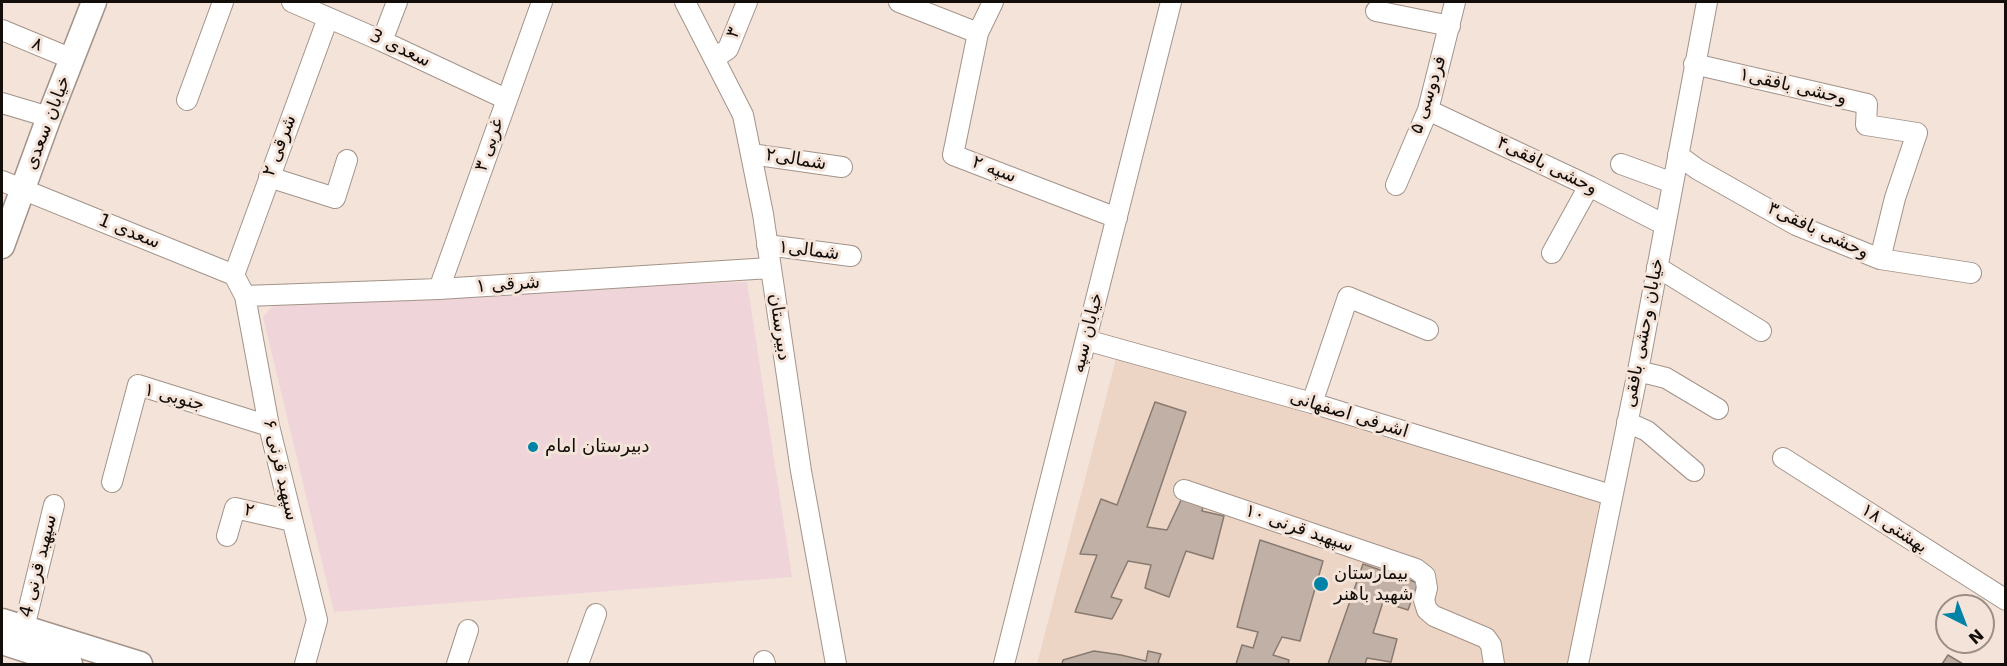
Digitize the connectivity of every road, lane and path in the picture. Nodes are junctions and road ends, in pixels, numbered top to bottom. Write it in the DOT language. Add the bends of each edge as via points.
graph roads {
  1 [pos="94,2"];
  2 [pos="223,2"];
  3 [pos="292,2"];
  4 [pos="397,2"];
  5 [pos="542,2"];
  6 [pos="685,2"];
  7 [pos="747,2"];
  8 [pos="899,2"];
  9 [pos="993,2"];
  10 [pos="1171,2"];
  11 [pos="1455,2"];
  12 [pos="1707,2"];
  13 [pos="1376,11"];
  14 [pos="328,18"];
  15 [pos="1450,26"];
  16 [pos="2,30"];
  17 [pos="978,33"];
  18 [pos="382,40"];
  19 [pos="715,58"];
  20 [pos="72,59"];
  21 [pos="1695,64"];
  22 [pos="506,99"];
  23 [pos="187,100"];
  24 [pos="2,103"];
  25 [pos="1428,110"];
  26 [pos="49,117"];
  27 [pos="751,153"];
  28 [pos="1678,155"];
  29 [pos="347,160"];
  30 [pos="1620,164"];
  31 [pos="842,167"];
  32 [pos="269,177"];
  33 [pos="1672,183"];
  34 [pos="12,185"];
  35 [pos="1396,185"];
  36 [pos="1589,186"];
  37 [pos="1117,218"];
  38 [pos="1665,225"];
  39 [pos="767,245"];
  40 [pos="2,246"];
  41 [pos="1552,253"];
  42 [pos="851,256"];
  43 [pos="1880,259"];
  44 [pos="1657,267"];
  45 [pos="770,268"];
  46 [pos="1971,273"];
  47 [pos="234,275"];
  48 [pos="439,289"];
  49 [pos="245,296"];
  50 [pos="1428,330"];
  51 [pos="1761,331"];
  52 [pos="1086,340"];
  53 [pos="1638,371"];
  54 [pos="1312,403"];
  55 [pos="1718,409"];
  56 [pos="1627,422"];
  57 [pos="269,426"];
  58 [pos="1783,458"];
  59 [pos="1694,471"];
  60 [pos="112,482"];
  61 [pos="1184,489"];
  62 [pos="1611,495"];
  63 [pos="54,505"];
  64 [pos="292,521"];
  65 [pos="227,536"];
  66 [pos="2006,600"];
  67 [pos="596,614"];
  68 [pos="13,624"];
  69 [pos="468,630"];
  70 [pos="2,642"];
  71 [pos="70,664"];
  72 [pos="140,664"];
  73 [pos="304,664"];
  74 [pos="457,664"];
  75 [pos="578,664"];
  76 [pos="836,664"];
  77 [pos="1004,664"];
  78 [pos="1494,664"];
  79 [pos="1578,664"];
  1 -- 20 [label="main road, خیابان سعدی"];
  2 -- 23 [label="street"];
  3 -- 14 [label="street, سعدی 3"];
  4 -- 18 [label="street"];
  5 -- 22 [label="street, ۳ غربی"];
  6 -- 19 [label="street, دبیرستان"];
  7 -- 19 [label="street, ۳" via="728,49"];
  8 -- 17 [label="street"];
  9 -- 17 [label="street"];
  10 -- 37 [label="street, خیابان سپه"];
  11 -- 15 [label="street, فردوسی ۵"];
  12 -- 21 [label="street, خیابان وحشی بافقی"];
  13 -- 15 [label="street"];
  14 -- 18 [label="street, سعدی 3"];
  14 -- 32 [label="street, شرقی ۲"];
  15 -- 25 [label="street, فردوسی ۵"];
  16 -- 20 [label="street, ۸"];
  17 -- 37 [label="street, سپه ۲" via="953,154"];
  18 -- 22 [label="street, سعدی 3"];
  19 -- 27 [label="street, دبیرستان" via="743,115"];
  20 -- 26 [label="main road, خیابان سعدی"];
  21 -- 28 [label="street, خیابان وحشی بافقی"];
  21 -- 43 [label="street, وحشی بافقی۱" via="1867,104 1866,125 1917,132"];
  22 -- 48 [label="street, ۳ غربی"];
  24 -- 26 [label="street"];
  25 -- 35 [label="street, فردوسی ۵"];
  25 -- 36 [label="street, وحشی بافقی۴"];
  26 -- 34 [label="main road, خیابان سعدی"];
  27 -- 31 [label="street, شمالی۲"];
  27 -- 39 [label="street, دبیرستان"];
  28 -- 33 [label="street, خیابان وحشی بافقی"];
  28 -- 43 [label="street, وحشی بافقی۳" via="1796,225"];
  29 -- 32 [label="street" via="335,198"];
  30 -- 33 [label="street"];
  32 -- 47 [label="street, شرقی ۲"];
  33 -- 38 [label="street, خیابان وحشی بافقی"];
  34 -- 40 [label="main road, خیابان سعدی"];
  34 -- 47 [label="street, سعدی 1"];
  36 -- 38 [label="street, وحشی بافقی۴"];
  36 -- 41 [label="street"];
  37 -- 52 [label="street, خیابان سپه"];
  38 -- 44 [label="street, خیابان وحشی بافقی"];
  39 -- 42 [label="street, شمالی۱"];
  39 -- 45 [label="street, دبیرستان"];
  43 -- 46 [label="street, وحشی بافقی۳"];
  44 -- 51 [label="street"];
  44 -- 53 [label="street, خیابان وحشی بافقی"];
  45 -- 48 [label="street, شرقی ۱"];
  45 -- 76 [label="street, دبیرستان"];
  47 -- 49 [label="street, سپهبد قرنی ۶"];
  48 -- 49 [label="street, شرقی ۱"];
  49 -- 57 [label="street, سپهبد قرنی ۶"];
  50 -- 54 [label="street" via="1348,297"];
  52 -- 54 [label="street, اشرفی اصفهانی"];
  52 -- 77 [label="street, خیابان سپه"];
  53 -- 55 [label="street" via="1665,378"];
  53 -- 56 [label="street, خیابان وحشی بافقی"];
  54 -- 62 [label="street, اشرفی اصفهانی"];
  56 -- 59 [label="street" via="1647,431"];
  56 -- 62 [label="street, خیابان وحشی بافقی"];
  57 -- 60 [label="street, ۱ جنوبی" via="138,385"];
  57 -- 64 [label="street, سپهبد قرنی ۶"];
  58 -- 66 [label="street, بهشتی ۱۸"];
  61 -- 78 [label="street, سپهبد قرنی ۱۰" via="1416,569 1425,576 1427,610 1486,638"];
  62 -- 79 [label="street, خیابان وحشی بافقی"];
  63 -- 68 [label="street, سپهبد قرنی 4"];
  64 -- 65 [label="street, ۲" via="235,508"];
  64 -- 73 [label="street, سپهبد قرنی ۶" via="317,620"];
  67 -- 75 [label="street"];
  68 -- 72 [label="main road"];
  69 -- 74 [label="street"];
  70 -- 71 [label="main road"];
}
